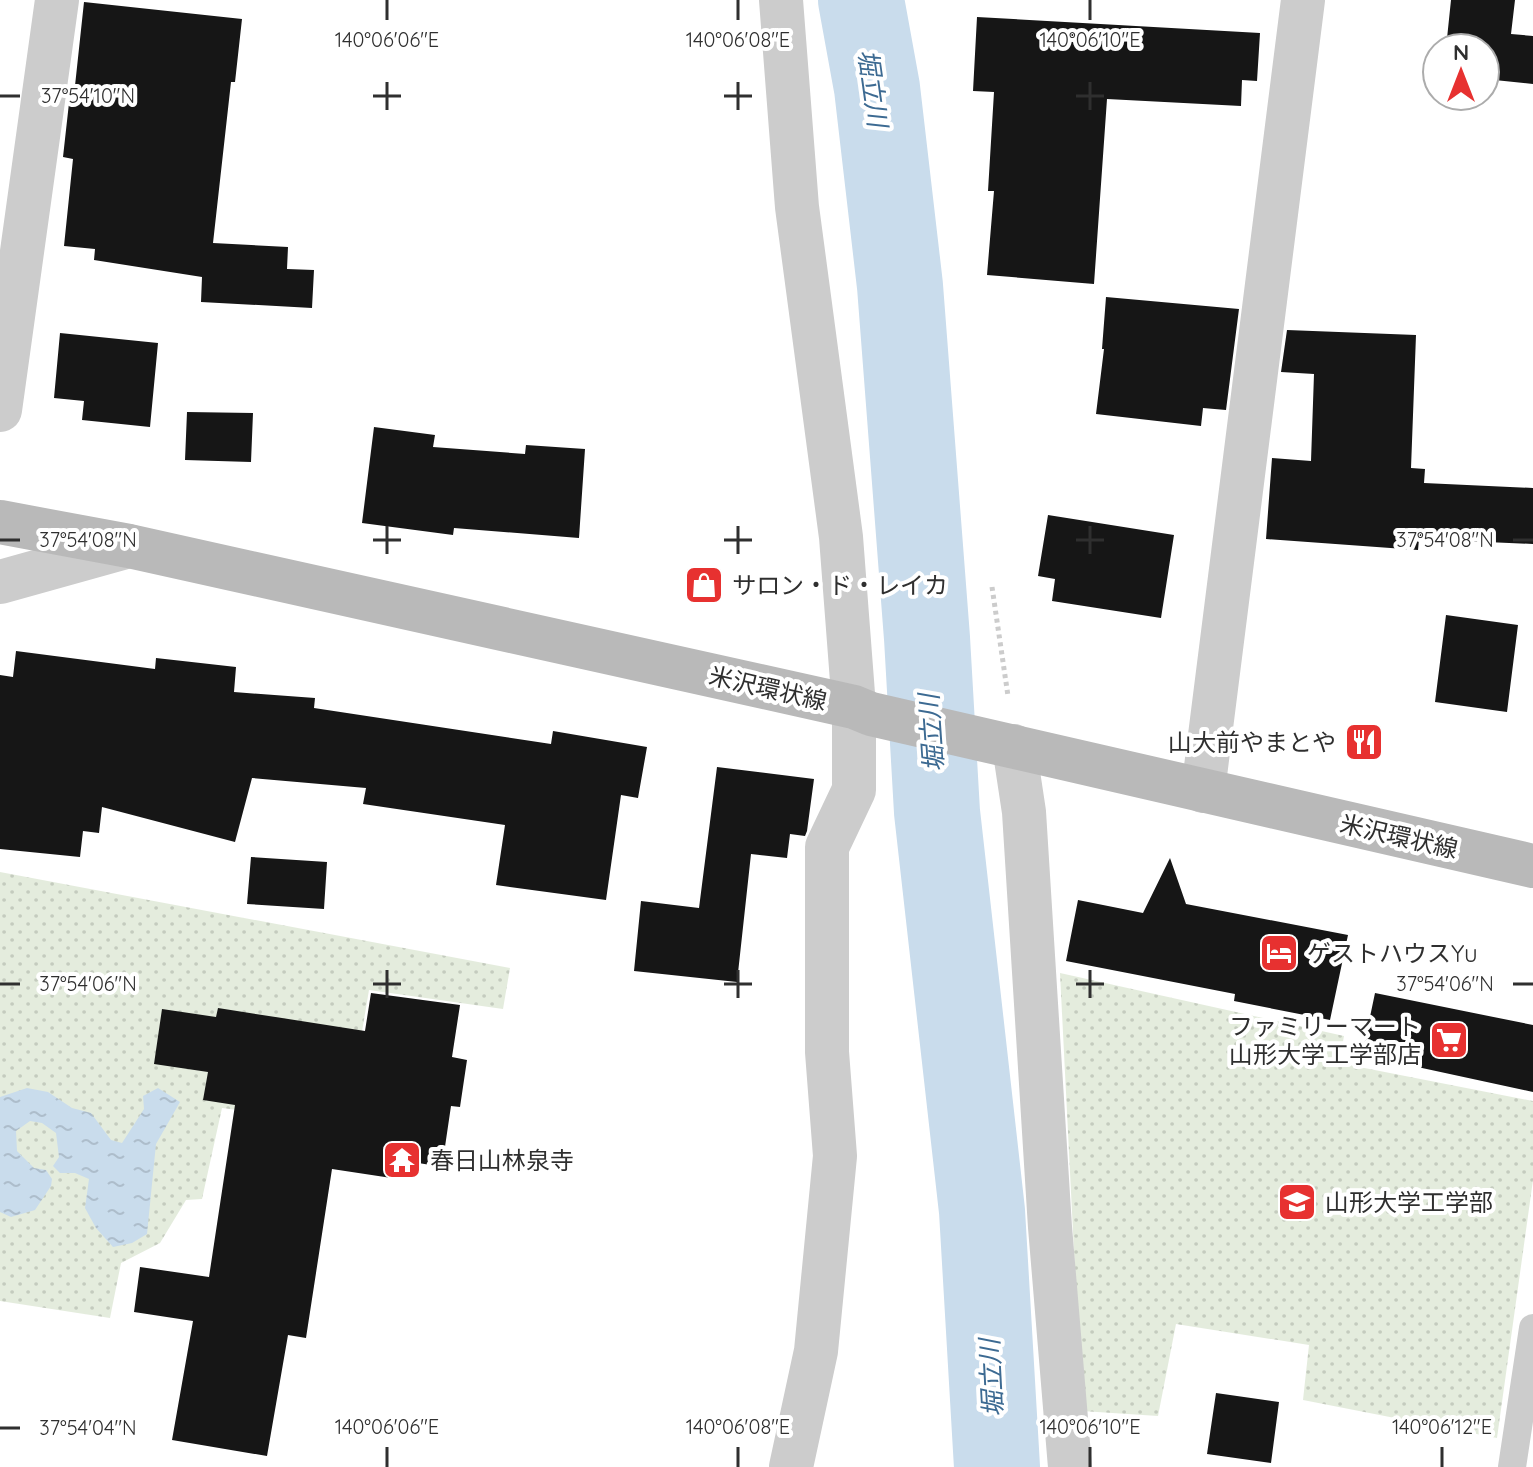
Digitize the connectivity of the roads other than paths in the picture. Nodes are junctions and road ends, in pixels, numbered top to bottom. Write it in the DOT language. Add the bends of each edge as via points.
graph roads {
  1 [pos="57,0"];
  2 [pos="781,0"];
  3 [pos="1303,0"];
  4 [pos="0,410"];
  5 [pos="0,522"];
  6 [pos="129,546"];
  7 [pos="0,582"];
  8 [pos="862,710"];
  9 [pos="1007,744"];
  10 [pos="1203,791"];
  11 [pos="1533,866"];
  12 [pos="1533,1328"];
  13 [pos="791,1467"];
  14 [pos="1070,1467"];
  15 [pos="1512,1467"];
  1 -- 4 [label="street"];
  2 -- 8 [label="street" via="797,207"];
  3 -- 10 [label="street"];
  5 -- 6 [label="main road, 米沢環状線"];
  6 -- 7 [label="street"];
  6 -- 8 [label="main road, 米沢環状線"];
  8 -- 9 [label="main road, 米沢環状線"];
  8 -- 13 [label="street" via="854,790 827,847 827,1052 835,1156 816,1351"];
  9 -- 10 [label="main road, 米沢環状線"];
  9 -- 14 [label="street" via="1024,812"];
  10 -- 11 [label="main road, 米沢環状線"];
  12 -- 15 [label="lane"];
}
